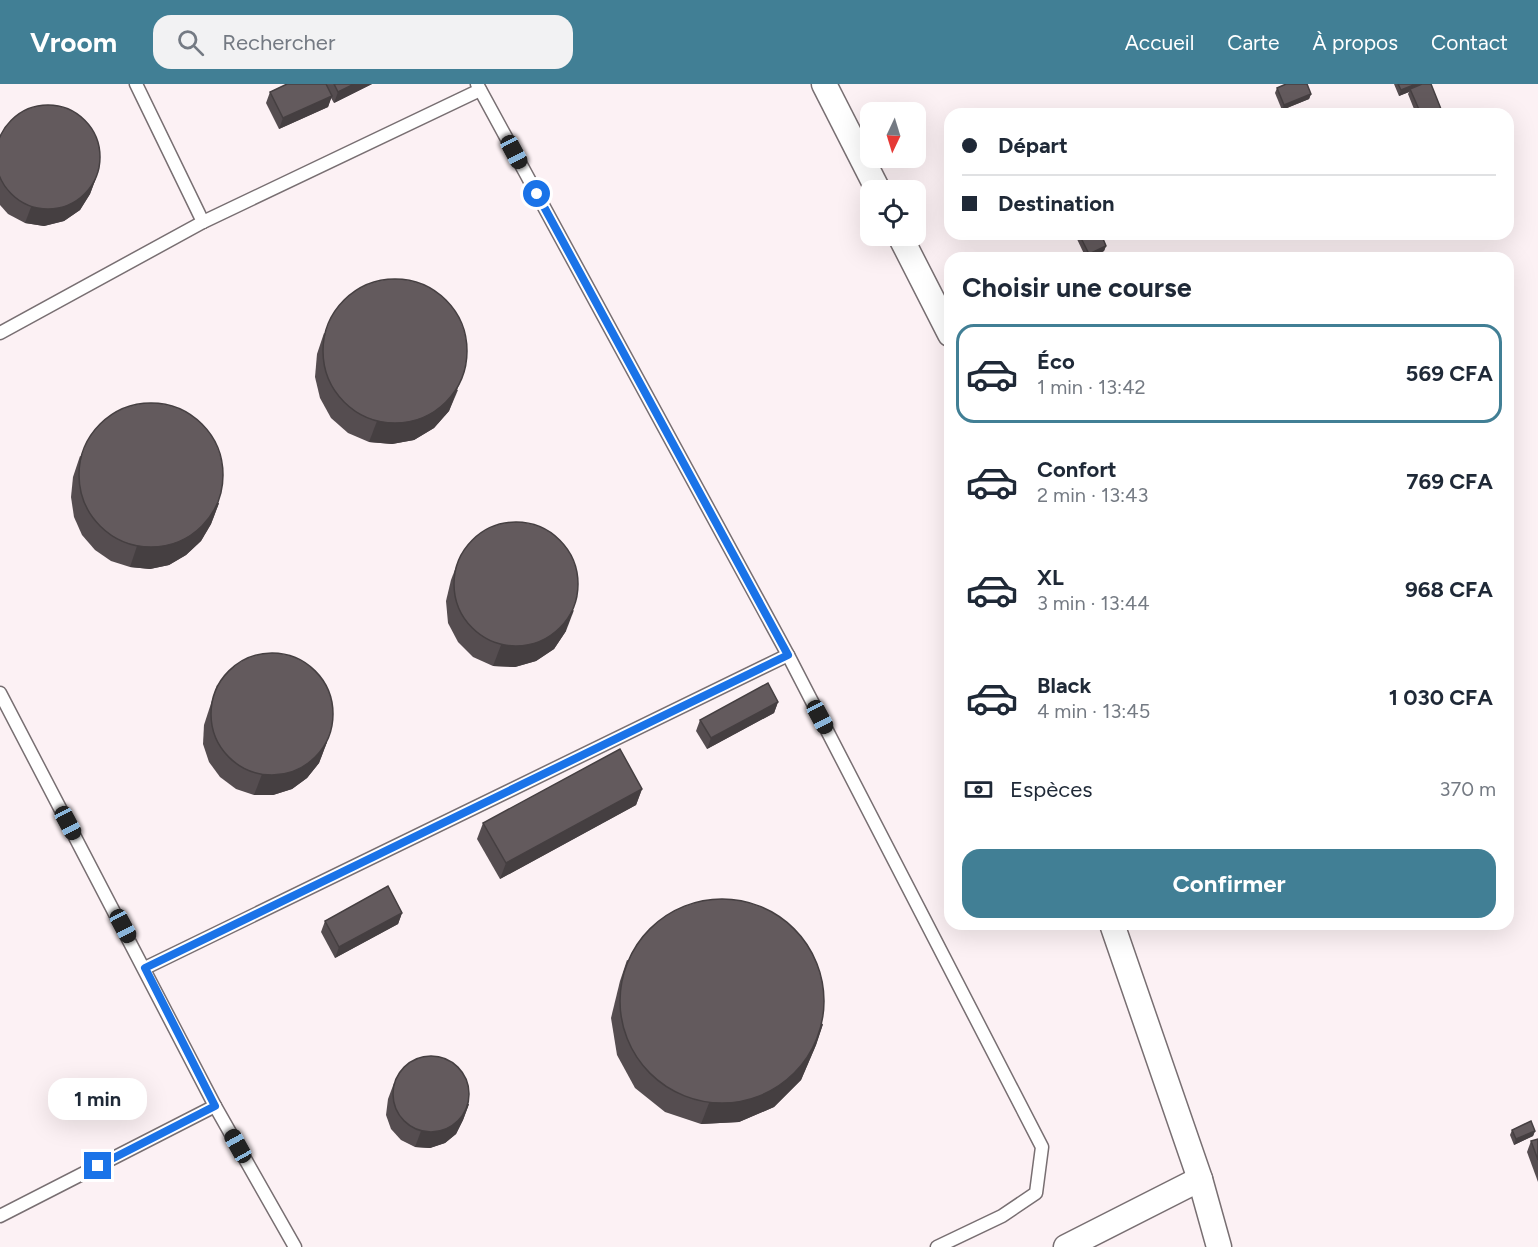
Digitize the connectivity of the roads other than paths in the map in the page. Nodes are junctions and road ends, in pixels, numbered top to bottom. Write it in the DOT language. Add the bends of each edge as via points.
graph roads {
  1 [pos="136,84"];
  2 [pos="824,84"];
  3 [pos="479,87"];
  4 [pos="873,180"];
  5 [pos="203,222"];
  6 [pos="905,246"];
  7 [pos="944,322"];
  8 [pos="0,333"];
  9 [pos="788,655"];
  10 [pos="0,693"];
  11 [pos="1114,930"];
  12 [pos="145,968"];
  13 [pos="215,1106"];
  14 [pos="1200,1179"];
  15 [pos="0,1216"];
  16 [pos="295,1247"];
  17 [pos="937,1247"];
  18 [pos="1066,1247"];
  19 [pos="1219,1247"];
  1 -- 5 [label="lane"];
  2 -- 4 [label="street"];
  3 -- 5 [label="lane"];
  3 -- 9 [label="lane"];
  5 -- 8 [label="lane"];
  6 -- 7 [label="street"];
  9 -- 12 [label="lane"];
  9 -- 17 [label="lane" via="1042,1147 1035,1193 1002,1216"];
  10 -- 12 [label="lane"];
  11 -- 14 [label="street"];
  12 -- 13 [label="lane"];
  13 -- 15 [label="lane"];
  13 -- 16 [label="lane"];
  14 -- 18 [label="street"];
  14 -- 19 [label="street"];
}
